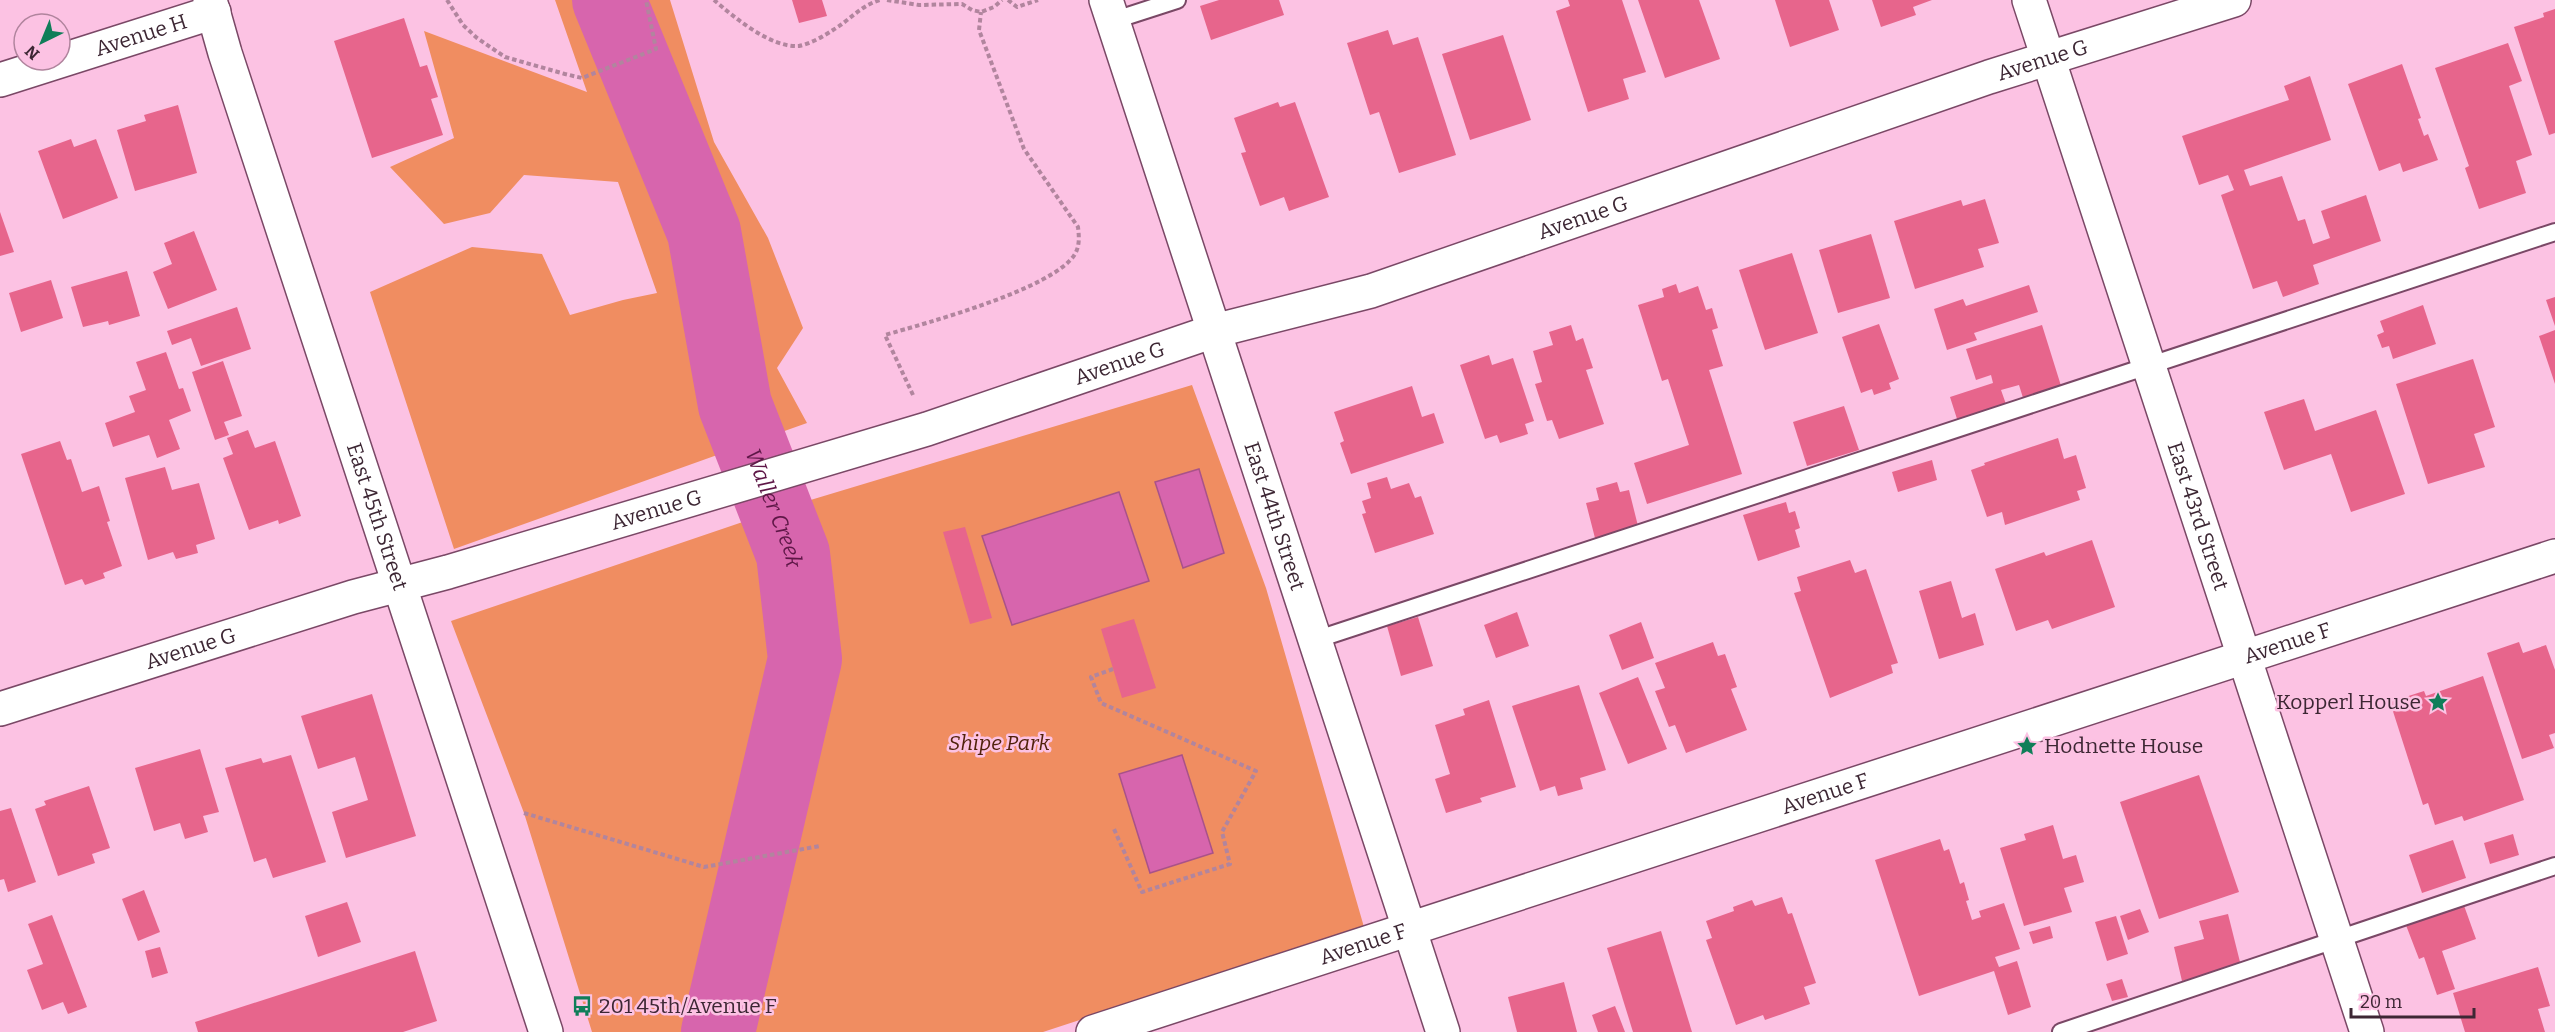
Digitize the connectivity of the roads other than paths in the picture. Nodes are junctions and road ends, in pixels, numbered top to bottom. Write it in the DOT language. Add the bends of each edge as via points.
graph roads {
  1 [pos="1177,0"];
  2 [pos="2029,0"];
  3 [pos="2234,0"];
  4 [pos="212,6"];
  5 [pos="1109,10"];
  6 [pos="2048,60"];
  7 [pos="0,80"];
  8 [pos="2555,232"];
  9 [pos="1214,331"];
  10 [pos="2149,365"];
  11 [pos="2555,556"];
  12 [pos="399,585"];
  13 [pos="1315,640"];
  14 [pos="2244,657"];
  15 [pos="0,709"];
  16 [pos="2555,866"];
  17 [pos="1409,930"];
  18 [pos="2336,938"];
  19 [pos="546,1032"];
  20 [pos="1093,1032"];
  21 [pos="1443,1032"];
  22 [pos="2061,1032"];
  23 [pos="2367,1032"];
  1 -- 5 [label="lane"];
  2 -- 6 [label="street, East 43rd Street"];
  3 -- 6 [label="street, Avenue G"];
  4 -- 7 [label="street, Avenue H"];
  4 -- 12 [label="street, East 45th Street"];
  5 -- 9 [label="street, East 44th Street"];
  6 -- 9 [label="street, Avenue G" via="1371,291"];
  6 -- 10 [label="street, East 43rd Street"];
  8 -- 10 [label="lane"];
  9 -- 12 [label="street, Avenue G" via="927,429"];
  9 -- 13 [label="street, East 44th Street"];
  10 -- 13 [label="lane"];
  10 -- 14 [label="street, East 43rd Street"];
  11 -- 14 [label="street, Avenue F"];
  12 -- 15 [label="street, Avenue G"];
  12 -- 19 [label="street, East 45th Street"];
  13 -- 17 [label="street, East 44th Street"];
  14 -- 17 [label="street, Avenue F"];
  14 -- 18 [label="street, East 43rd Street"];
  16 -- 18 [label="lane"];
  17 -- 20 [label="street, Avenue F"];
  17 -- 21 [label="street, East 44th Street"];
  18 -- 22 [label="lane"];
  18 -- 23 [label="street, East 43rd Street"];
}
